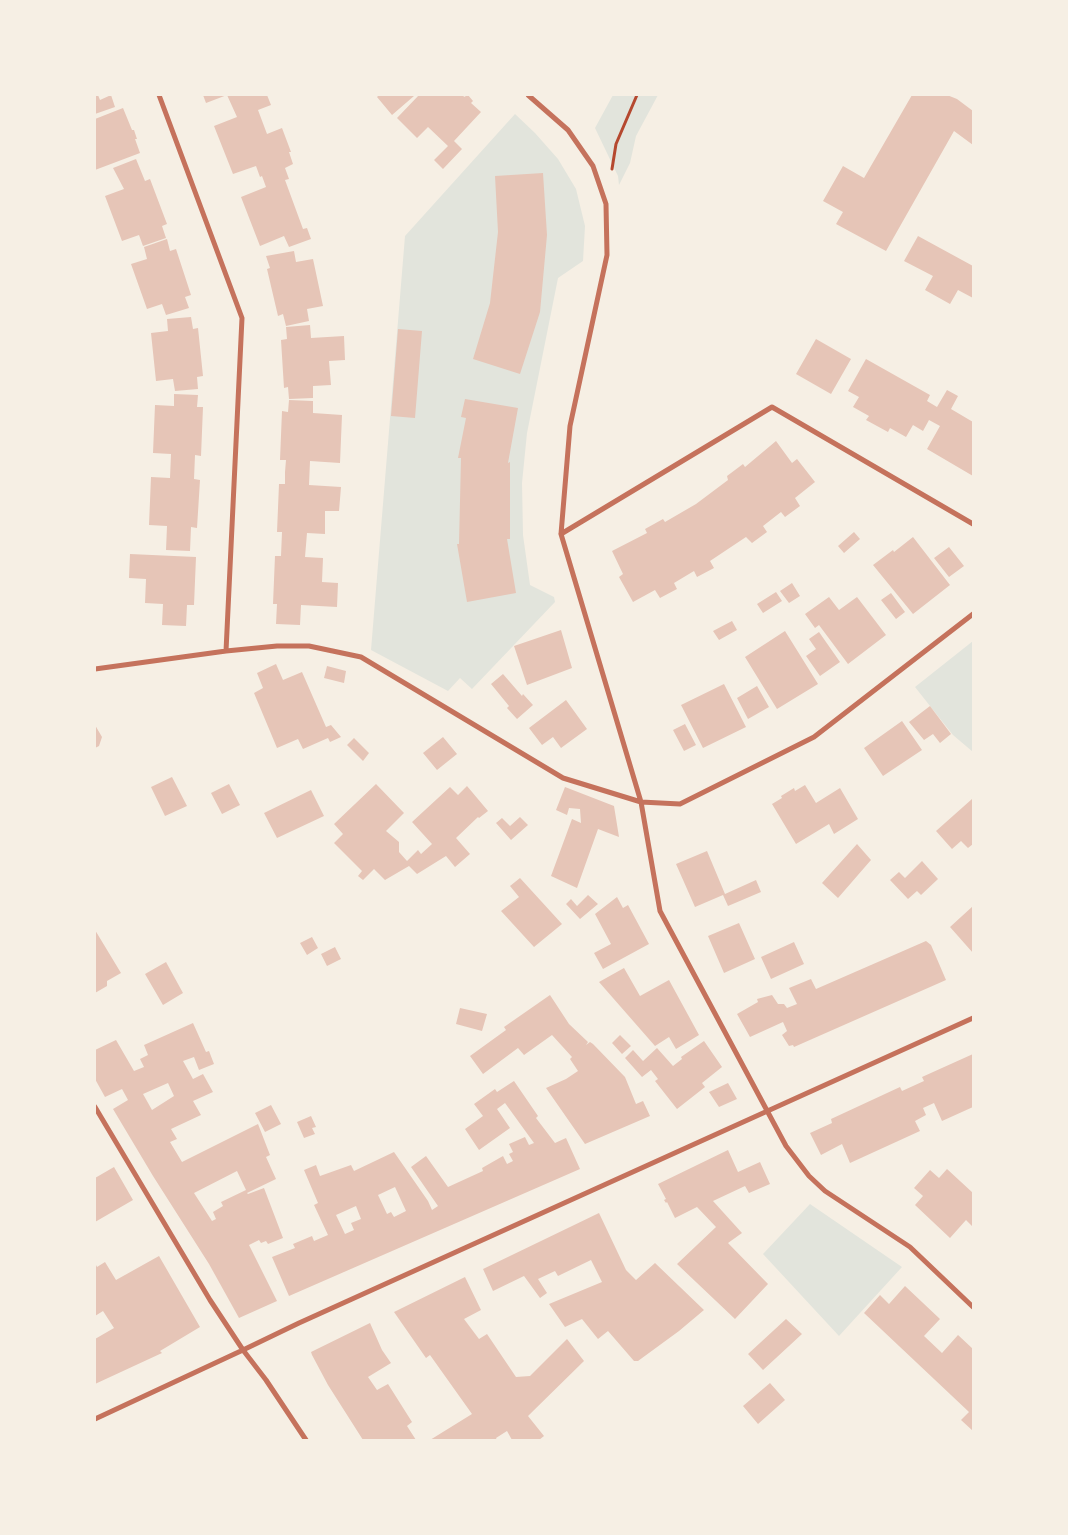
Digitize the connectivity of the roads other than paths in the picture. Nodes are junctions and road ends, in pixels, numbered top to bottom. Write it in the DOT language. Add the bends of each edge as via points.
graph roads {
  1 [pos="159,95"];
  2 [pos="528,95"];
  3 [pos="973,524"];
  4 [pos="560,534"];
  5 [pos="973,614"];
  6 [pos="226,651"];
  7 [pos="95,669"];
  8 [pos="641,802"];
  9 [pos="973,1018"];
  10 [pos="95,1107"];
  11 [pos="768,1111"];
  12 [pos="973,1308"];
  13 [pos="244,1350"];
  14 [pos="95,1419"];
  15 [pos="306,1440"];
  1 -- 6 [label="street" via="242,318"];
  2 -- 4 [label="street" via="568,130 593,166 606,204 607,256 570,426"];
  3 -- 4 [label="street" via="772,407"];
  4 -- 8 [label="street"];
  5 -- 8 [label="street" via="814,737 680,804"];
  6 -- 7 [label="street"];
  6 -- 8 [label="street" via="309,646 361,657 564,778"];
  8 -- 11 [label="street" via="660,911"];
  9 -- 11 [label="street"];
  10 -- 13 [label="street" via="210,1300"];
  11 -- 12 [label="street" via="786,1146 809,1176 825,1191 910,1247"];
  11 -- 13 [label="street"];
  13 -- 14 [label="street"];
  13 -- 15 [label="street"];
}
